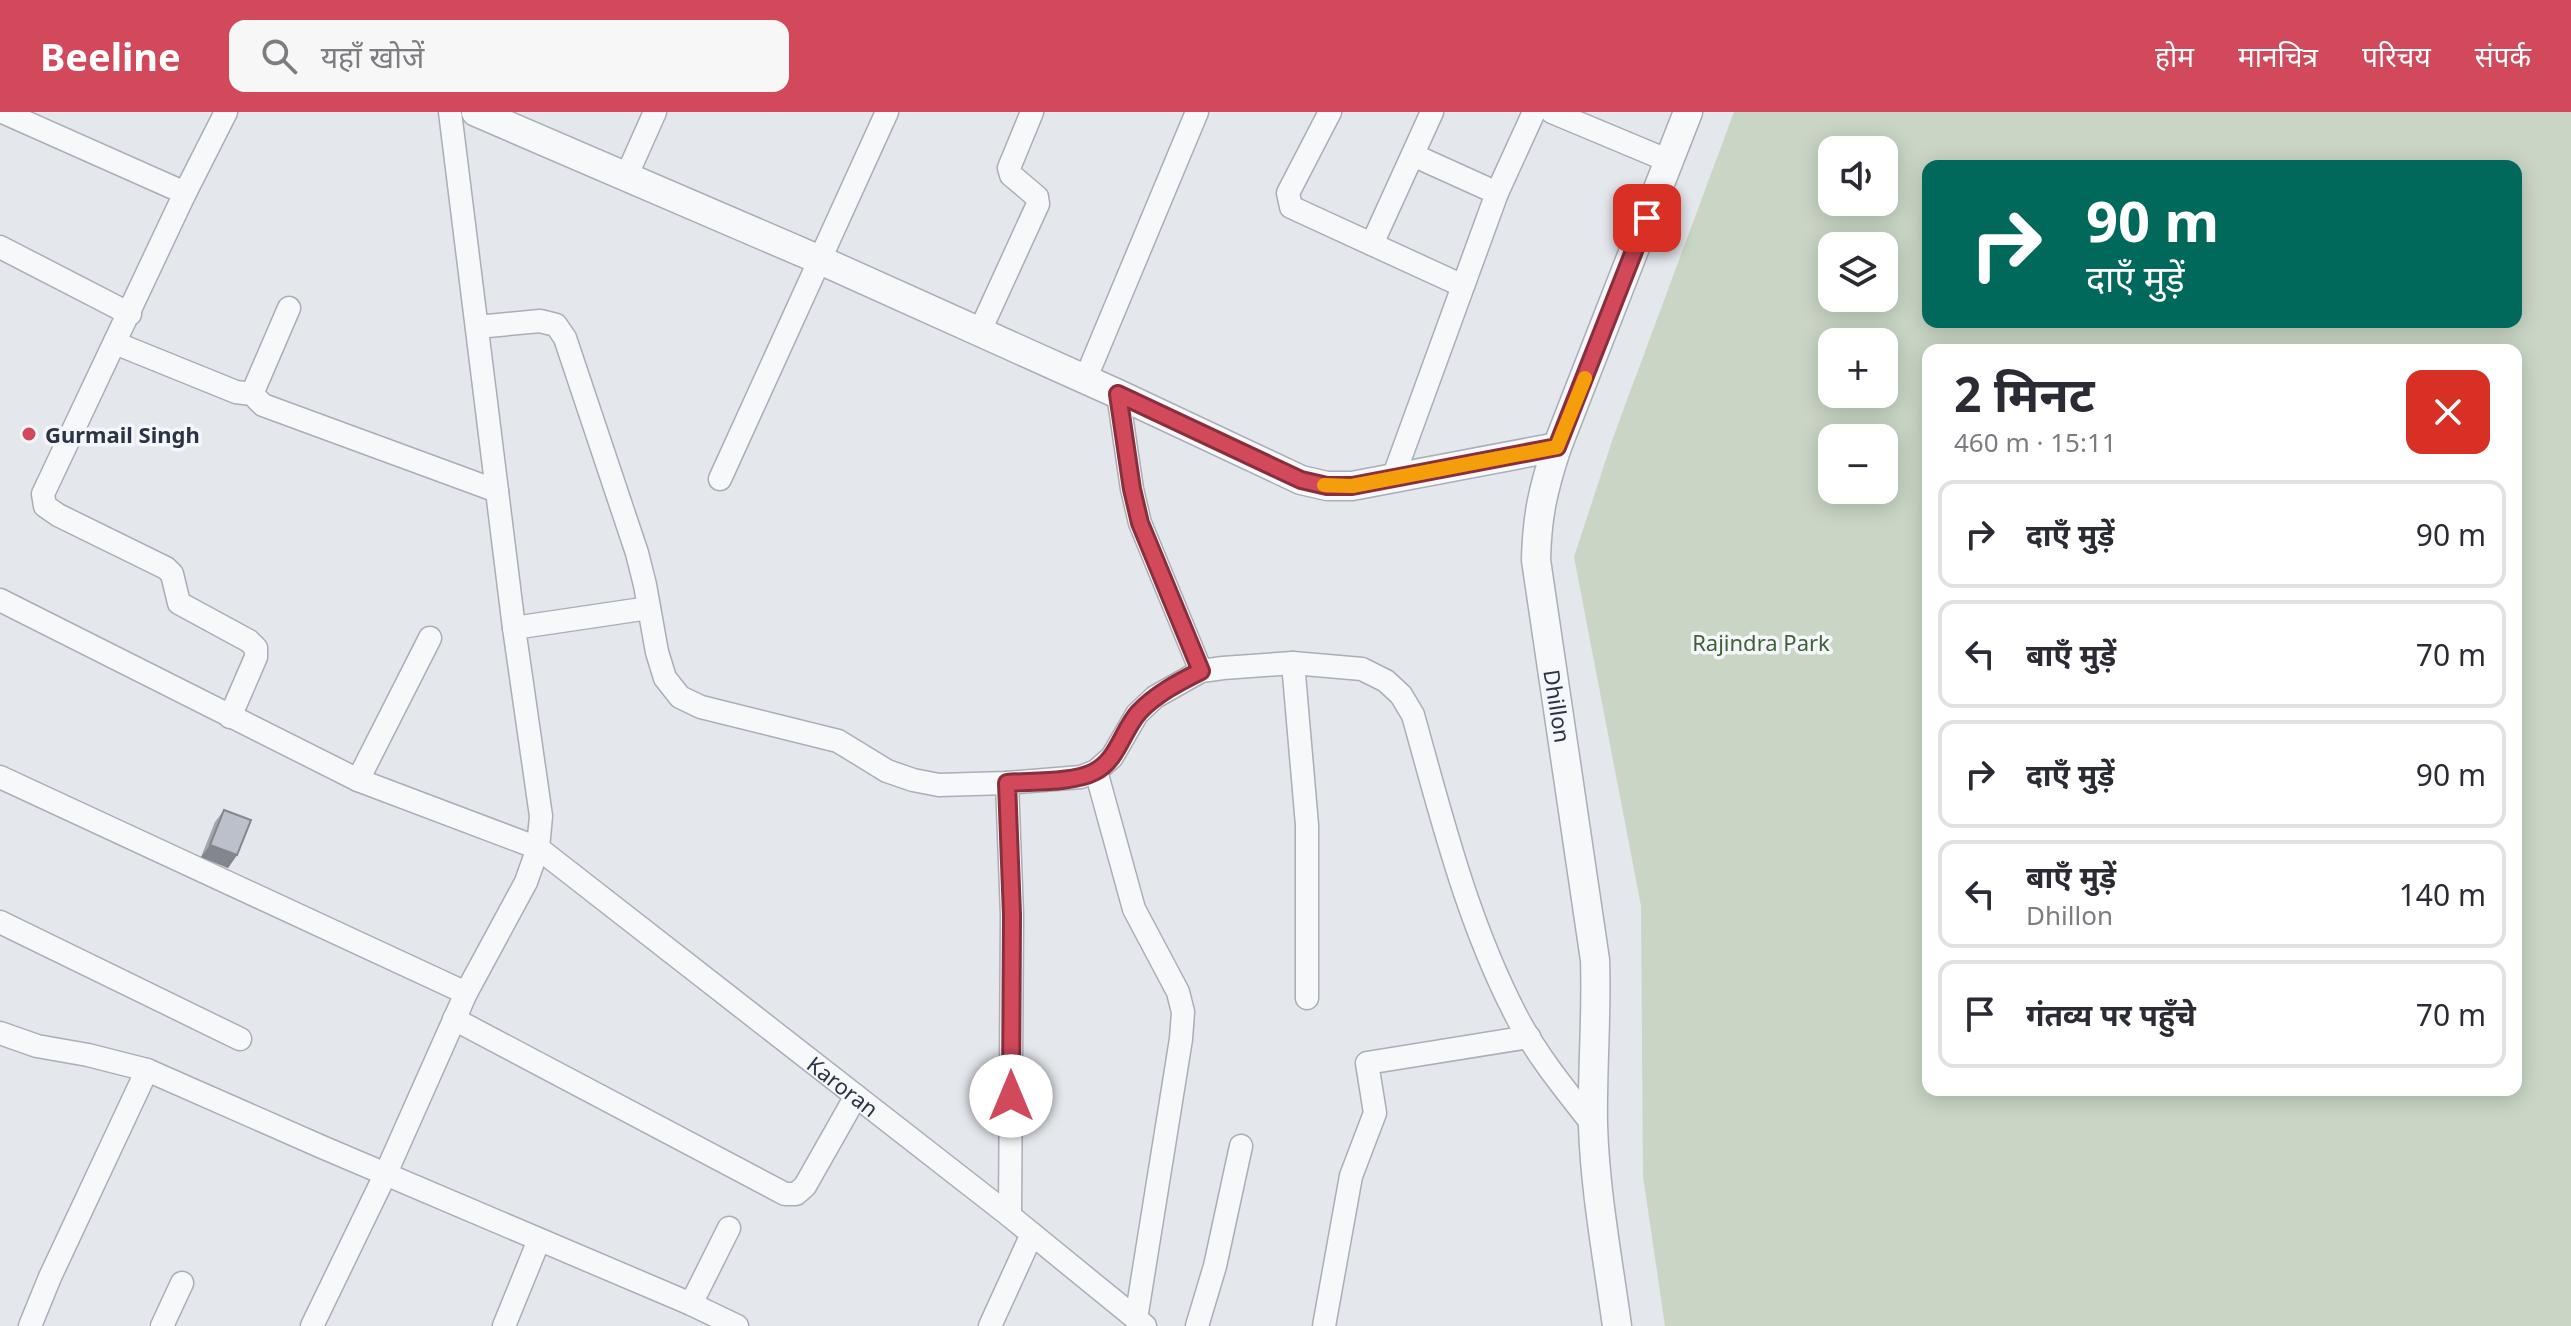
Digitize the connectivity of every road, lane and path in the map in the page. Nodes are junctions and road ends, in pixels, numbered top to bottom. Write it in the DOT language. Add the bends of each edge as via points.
graph roads {
  1 [pos="226,112"];
  2 [pos="450,112"];
  3 [pos="476,112"];
  4 [pos="655,112"];
  5 [pos="887,112"];
  6 [pos="1032,112"];
  7 [pos="1197,112"];
  8 [pos="1330,112"];
  9 [pos="1432,112"];
  10 [pos="1534,112"];
  11 [pos="1552,112"];
  12 [pos="1688,112"];
  13 [pos="3,116"];
  14 [pos="1413,155"];
  15 [pos="1669,161"];
  16 [pos="626,177"];
  17 [pos="185,193"];
  18 [pos="1497,193"];
  19 [pos="1372,244"];
  20 [pos="0,247"];
  21 [pos="820,260"];
  22 [pos="1463,286"];
  23 [pos="289,308"];
  24 [pos="130,314"];
  25 [pos="477,327"];
  26 [pos="979,333"];
  27 [pos="115,343"];
  28 [pos="1085,380"];
  29 [pos="252,394"];
  30 [pos="1118,394"];
  31 [pos="1557,447"];
  32 [pos="1393,478"];
  33 [pos="720,479"];
  34 [pos="497,491"];
  35 [pos="0,600"];
  36 [pos="649,608"];
  37 [pos="514,628"];
  38 [pos="430,638"];
  39 [pos="1293,663"];
  40 [pos="1201,671"];
  41 [pos="230,717"];
  42 [pos="1096,771"];
  43 [pos="0,777"];
  44 [pos="358,780"];
  45 [pos="1007,783"];
  46 [pos="538,848"];
  47 [pos="0,922"];
  48 [pos="466,993"];
  49 [pos="1307,998"];
  50 [pos="454,1019"];
  51 [pos="0,1033"];
  52 [pos="1529,1037"];
  53 [pos="240,1039"];
  54 [pos="147,1070"];
  55 [pos="856,1096"];
  56 [pos="1593,1125"];
  57 [pos="1241,1146"];
  58 [pos="386,1173"];
  59 [pos="1010,1216"];
  60 [pos="729,1228"];
  61 [pos="1032,1234"];
  62 [pos="539,1240"];
  63 [pos="182,1283"];
  64 [pos="691,1304"];
  65 [pos="1141,1322"];
  66 [pos="30,1326"];
  67 [pos="162,1326"];
  68 [pos="312,1326"];
  69 [pos="504,1326"];
  70 [pos="737,1326"];
  71 [pos="990,1326"];
  72 [pos="1197,1326"];
  73 [pos="1324,1326"];
  74 [pos="1617,1326"];
  1 -- 17 [label="street"];
  2 -- 25 [label="street"];
  3 -- 16 [label="street"];
  4 -- 16 [label="street"];
  5 -- 21 [label="street"];
  6 -- 26 [label="street" via="1009,168 1038,204"];
  7 -- 28 [label="street"];
  8 -- 19 [label="street" via="1288,193 1291,207"];
  9 -- 14 [label="street"];
  10 -- 18 [label="street"];
  11 -- 15 [label="street"];
  12 -- 15 [label="street, Dhillon"];
  13 -- 17 [label="street"];
  14 -- 18 [label="street"];
  14 -- 19 [label="street"];
  15 -- 31 [label="street, Dhillon"];
  16 -- 21 [label="street"];
  17 -- 24 [label="street"];
  18 -- 22 [label="street"];
  19 -- 22 [label="street"];
  20 -- 24 [label="street"];
  21 -- 26 [label="street"];
  21 -- 33 [label="street"];
  22 -- 32 [label="street"];
  23 -- 29 [label="street"];
  24 -- 27 [label="street"];
  25 -- 34 [label="street"];
  25 -- 36 [label="street" via="540,321 556,325 565,338 637,553"];
  26 -- 28 [label="street"];
  27 -- 29 [label="street"];
  27 -- 41 [label="street" via="43,494 45,506 166,568 179,603 256,648"];
  28 -- 30 [label="street"];
  29 -- 34 [label="street" via="263,405"];
  30 -- 32 [label="street" via="1301,480 1352,486"];
  30 -- 40 [label="street" via="1140,523"];
  31 -- 32 [label="street"];
  31 -- 56 [label="street, Dhillon" via="1537,522 1536,560 1595,960"];
  34 -- 37 [label="street"];
  35 -- 41 [label="street, Karoran"];
  36 -- 37 [label="street"];
  36 -- 45 [label="street" via="665,678 680,697 838,741 887,771 913,780 939,785"];
  37 -- 46 [label="street" via="541,816"];
  38 -- 44 [label="street"];
  39 -- 40 [label="street"];
  39 -- 49 [label="street" via="1307,825"];
  39 -- 52 [label="street" via="1362,669 1401,695 1413,715 1467,903"];
  40 -- 42 [label="street" via="1137,714 1112,757"];
  41 -- 44 [label="street, Karoran"];
  42 -- 45 [label="street"];
  42 -- 65 [label="street" via="1134,909 1178,992 1183,1012"];
  43 -- 48 [label="street"];
  44 -- 46 [label="street, Karoran"];
  45 -- 59 [label="street" via="1012,915"];
  46 -- 48 [label="street" via="526,882"];
  46 -- 55 [label="street, Karoran"];
  47 -- 53 [label="street"];
  48 -- 50 [label="street"];
  50 -- 55 [label="street" via="785,1194 796,1194 805,1186"];
  50 -- 58 [label="street"];
  51 -- 54 [label="street"];
  52 -- 56 [label="street"];
  52 -- 73 [label="street" via="1367,1063 1375,1113 1351,1176"];
  54 -- 58 [label="street"];
  54 -- 66 [label="street"];
  55 -- 59 [label="street, Karoran"];
  56 -- 74 [label="street, Dhillon"];
  57 -- 72 [label="street"];
  58 -- 62 [label="street"];
  58 -- 68 [label="street"];
  59 -- 61 [label="street, Karoran"];
  60 -- 64 [label="street"];
  61 -- 65 [label="street, Karoran"];
  61 -- 71 [label="street"];
  62 -- 64 [label="street"];
  62 -- 69 [label="street"];
  63 -- 67 [label="street"];
  64 -- 70 [label="street"];
}
